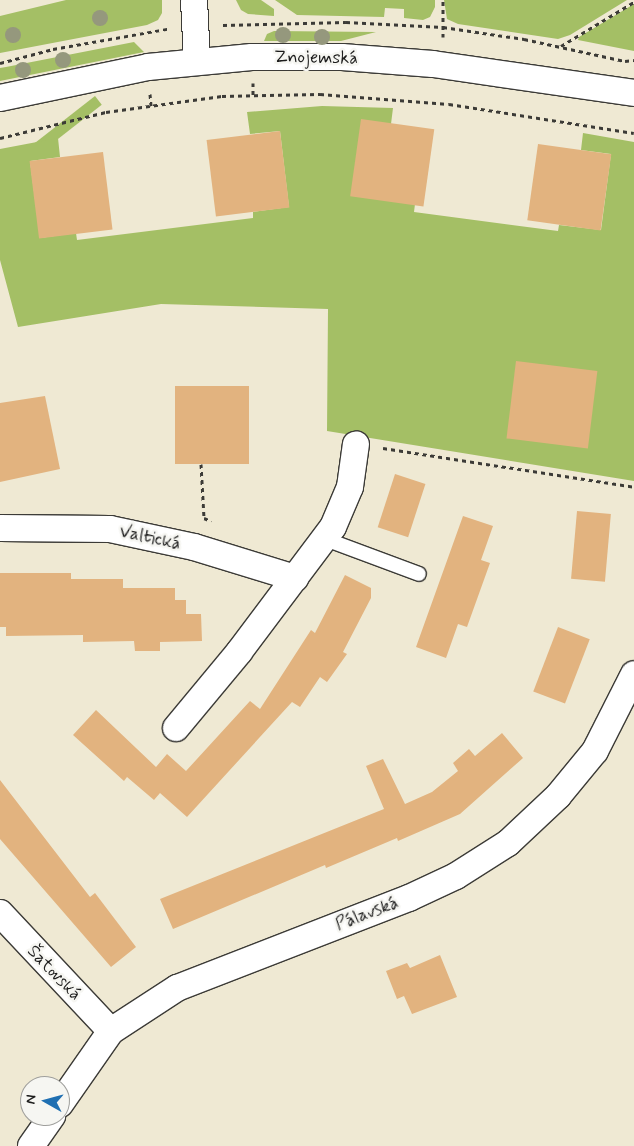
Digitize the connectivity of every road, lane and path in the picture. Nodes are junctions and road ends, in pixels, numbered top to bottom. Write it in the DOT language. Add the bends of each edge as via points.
graph roads {
  1 [pos="194,0"];
  2 [pos="443,0"];
  3 [pos="634,2"];
  4 [pos="560,46"];
  5 [pos="197,61"];
  6 [pos="442,65"];
  7 [pos="634,93"];
  8 [pos="0,98"];
  9 [pos="634,133"];
  10 [pos="0,138"];
  11 [pos="356,444"];
  12 [pos="202,464"];
  13 [pos="634,487"];
  14 [pos="0,528"];
  15 [pos="325,539"];
  16 [pos="211,552"];
  17 [pos="419,574"];
  18 [pos="295,578"];
  19 [pos="634,674"];
  20 [pos="176,728"];
  21 [pos="0,913"];
  22 [pos="111,1031"];
  23 [pos="70,1090"];
  24 [pos="45,1126"];
  25 [pos="31,1146"];
  1 -- 5 [label="street"];
  2 -- 6 [label="path"];
  3 -- 4 [label="path"];
  5 -- 6 [label="street, Znojemská" via="342,57"];
  5 -- 8 [label="street, Znojemská" via="93,77"];
  6 -- 7 [label="street, Znojemská"];
  9 -- 10 [label="path" via="449,104 320,94 222,96 106,112"];
  11 -- 13 [label="path"];
  11 -- 15 [label="street" via="350,488"];
  12 -- 16 [label="path" via="204,518 214,522"];
  14 -- 16 [label="street, Valtická" via="110,530"];
  15 -- 17 [label="lane"];
  15 -- 18 [label="street"];
  16 -- 18 [label="street, Valtická"];
  18 -- 20 [label="street"];
  19 -- 22 [label="street, Pálavská" via="595,751 558,796 508,843 456,876 409,898 177,988"];
  21 -- 22 [label="street, Šatovská"];
  22 -- 23 [label="street, Pálavská"];
  24 -- 25 [label="street"];
}
